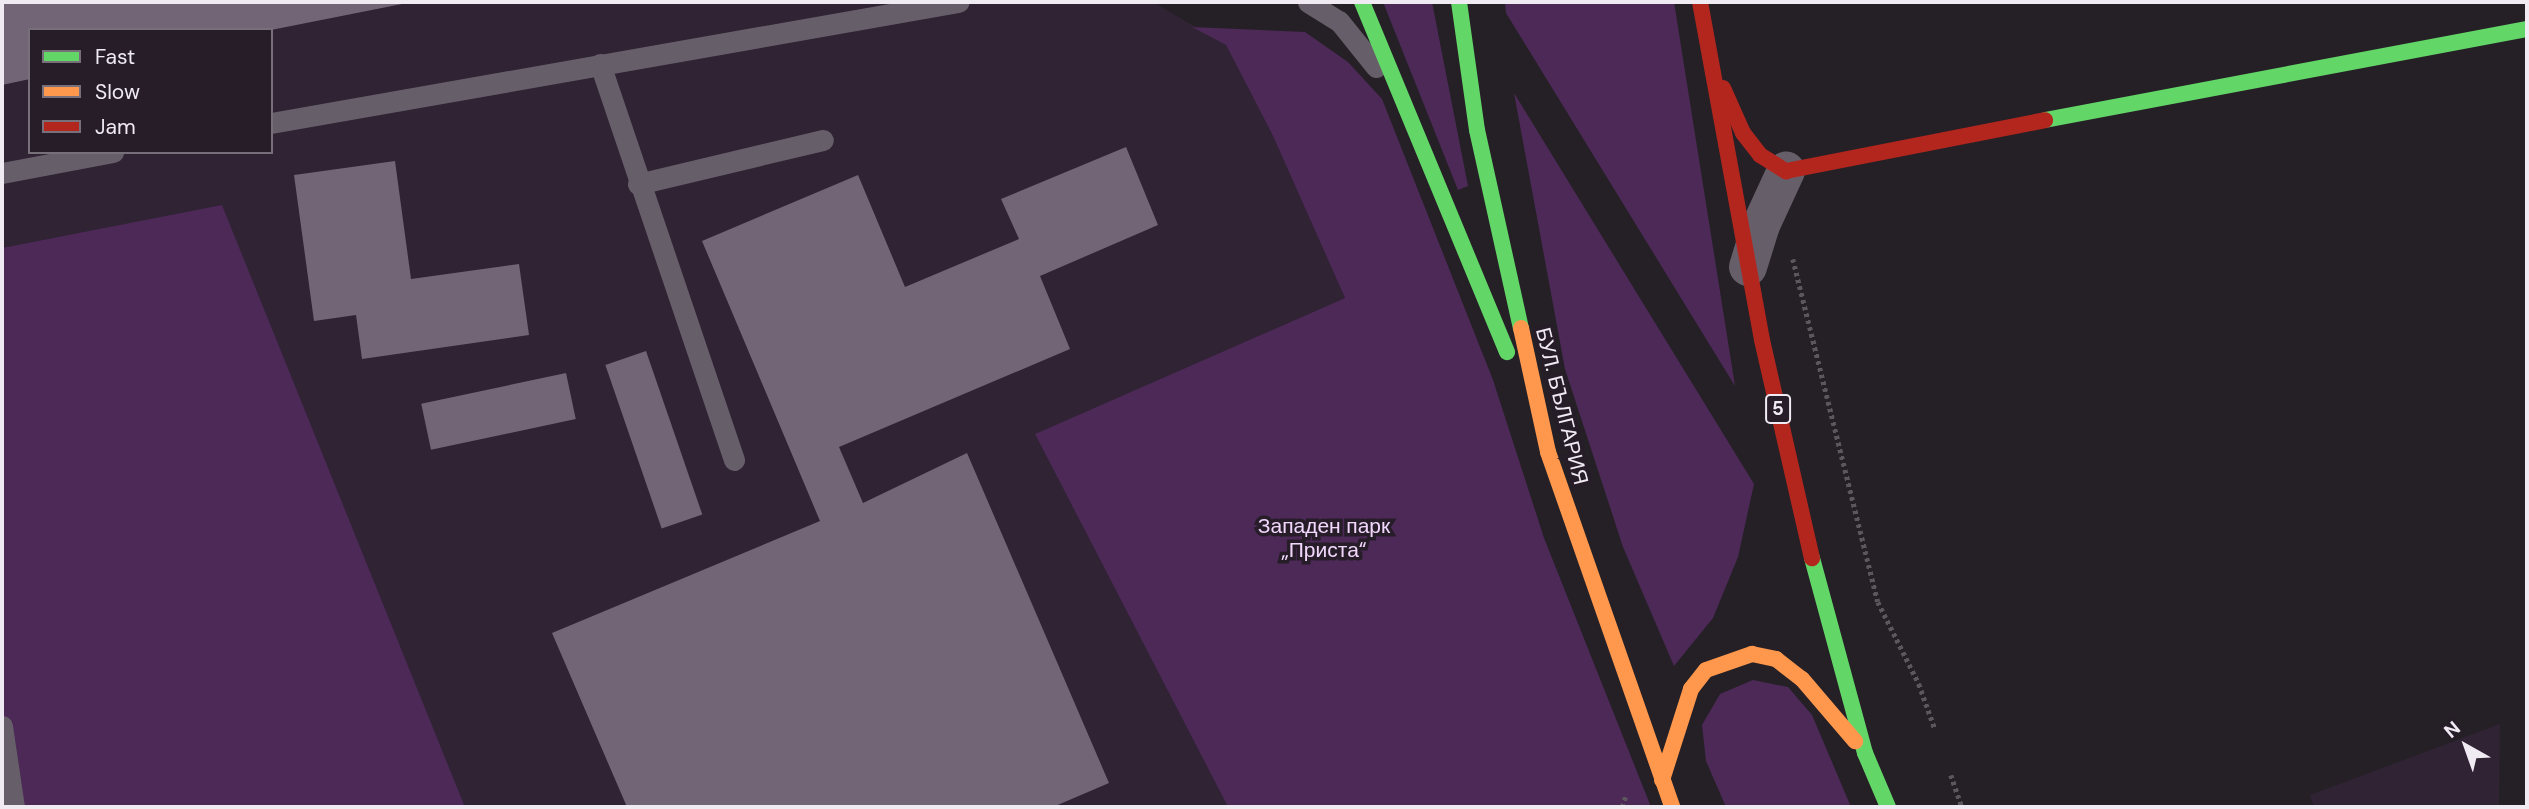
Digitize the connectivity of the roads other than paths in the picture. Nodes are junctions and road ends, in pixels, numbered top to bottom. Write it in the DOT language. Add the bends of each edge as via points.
graph roads {
  1 [pos="958,2"];
  2 [pos="1308,2"];
  3 [pos="1362,2"];
  4 [pos="1459,2"];
  5 [pos="1700,2"];
  6 [pos="2527,29"];
  7 [pos="1709,59"];
  8 [pos="600,64"];
  9 [pos="1408,110"];
  10 [pos="273,123"];
  11 [pos="823,139"];
  12 [pos="102,154"];
  13 [pos="1786,170"];
  14 [pos="2,173"];
  15 [pos="638,184"];
  16 [pos="1748,267"];
  17 [pos="1548,452"];
  18 [pos="734,460"];
  19 [pos="2,726"];
  20 [pos="1865,753"];
  21 [pos="1662,780"];
  22 [pos="14,807"];
  23 [pos="1672,807"];
  24 [pos="1888,807"];
  1 -- 8 [label="lane"];
  2 -- 9 [label="lane" via="1339,21"];
  3 -- 9 [label="main road"];
  4 -- 17 [label="main road, БУЛ. БЪЛГАРИЯ" via="1477,130"];
  5 -- 7 [label="main road, 5"];
  6 -- 13 [label="main road"];
  7 -- 13 [label="main road" via="1743,133 1760,155"];
  7 -- 16 [label="main road, 5"];
  8 -- 10 [label="lane"];
  8 -- 15 [label="lane"];
  9 -- 17 [label="main road"];
  11 -- 15 [label="lane"];
  12 -- 14 [label="lane"];
  13 -- 16 [label="street"];
  15 -- 18 [label="lane"];
  16 -- 20 [label="main road, 5" via="1819,590"];
  17 -- 21 [label="main road, БУЛ. БЪЛГАРИЯ"];
  19 -- 22 [label="lane"];
  20 -- 21 [label="main road" via="1802,679 1776,659 1752,654 1706,670 1691,689"];
  20 -- 24 [label="main road, 5"];
  21 -- 23 [label="main road, БУЛ. БЪЛГАРИЯ"];
}
